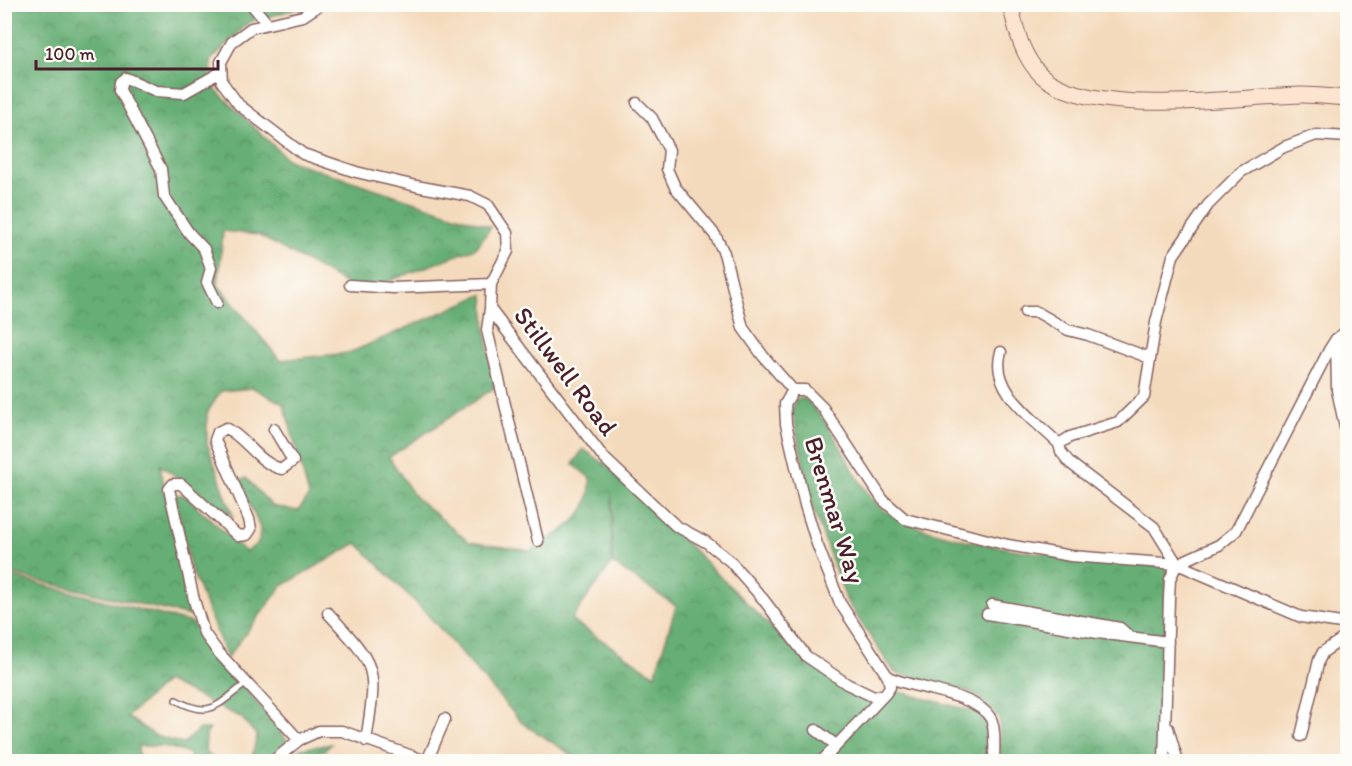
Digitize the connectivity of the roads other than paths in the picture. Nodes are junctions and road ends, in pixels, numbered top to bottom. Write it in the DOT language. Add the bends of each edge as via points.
graph roads {
  1 [pos="251,4"];
  2 [pos="321,4"];
  3 [pos="1010,4"];
  4 [pos="267,23"];
  5 [pos="221,72"];
  6 [pos="1347,98"];
  7 [pos="637,103"];
  8 [pos="1347,137"];
  9 [pos="490,284"];
  10 [pos="350,285"];
  11 [pos="217,303"];
  12 [pos="490,309"];
  13 [pos="1025,312"];
  14 [pos="1347,330"];
  15 [pos="1336,339"];
  16 [pos="1001,352"];
  17 [pos="1150,358"];
  18 [pos="793,390"];
  19 [pos="274,429"];
  20 [pos="1347,442"];
  21 [pos="1059,444"];
  22 [pos="538,540"];
  23 [pos="1177,564"];
  24 [pos="990,610"];
  25 [pos="328,613"];
  26 [pos="1347,624"];
  27 [pos="1347,635"];
  28 [pos="1168,642"];
  29 [pos="888,677"];
  30 [pos="247,683"];
  31 [pos="885,694"];
  32 [pos="176,700"];
  33 [pos="445,719"];
  34 [pos="1166,722"];
  35 [pos="816,730"];
  36 [pos="1300,736"];
  37 [pos="299,740"];
  38 [pos="366,741"];
  39 [pos="836,745"];
  40 [pos="428,761"];
  41 [pos="272,762"];
  42 [pos="820,762"];
  43 [pos="994,762"];
  44 [pos="1164,762"];
  45 [pos="1178,762"];
  1 -- 4 [label="street"];
  2 -- 4 [label="street" via="303,16"];
  3 -- 6 [label="street" via="1024,50 1042,76 1095,97 1133,103 1304,95"];
  4 -- 5 [label="street" via="251,28 232,42 221,62"];
  5 -- 9 [label="street, Stillwell Road" via="222,82 239,105 303,154 356,172 470,196 489,205 507,232 508,251"];
  5 -- 11 [label="street" via="184,93 156,91 126,78 120,90 161,169 164,196 204,249 211,268 207,282"];
  7 -- 18 [label="street" via="652,118 669,150 667,169 675,187 724,253 743,328"];
  8 -- 17 [label="street" via="1316,135 1284,147 1241,172 1208,205 1173,256"];
  9 -- 10 [label="street" via="393,288"];
  9 -- 12 [label="street, Stillwell Road"];
  12 -- 22 [label="street" via="487,330"];
  12 -- 31 [label="street, Stillwell Road" via="604,458 676,526 730,561 806,656 874,697"];
  13 -- 17 [label="street" via="1037,312 1068,330"];
  14 -- 15 [label="street"];
  15 -- 20 [label="street" via="1337,390"];
  15 -- 23 [label="street" via="1236,531 1219,545"];
  16 -- 21 [label="street" via="997,364 1004,388"];
  17 -- 21 [label="street" via="1144,397 1131,410 1118,422"];
  18 -- 23 [label="street, Brenmar Way" via="805,390 823,408 883,500 905,519 1071,556"];
  18 -- 29 [label="street, Brenmar Way" via="785,404 786,424 805,505 840,603"];
  19 -- 30 [label="street" via="293,461 282,469 273,467 226,428 218,432 215,440 249,519 251,529 247,535 238,536 181,484 173,484 169,489 204,633"];
  21 -- 23 [label="street" via="1070,463 1154,527"];
  23 -- 26 [label="street" via="1300,617"];
  23 -- 28 [label="street" via="1170,579"];
  24 -- 28 [label="street" via="1120,628 1130,637"];
  25 -- 38 [label="street" via="370,664 374,686"];
  27 -- 36 [label="street" via="1318,660"];
  28 -- 34 [label="street"];
  29 -- 31 [label="street" via="890,687"];
  29 -- 43 [label="street" via="980,707 992,720"];
  30 -- 32 [label="lane" via="205,710 193,710"];
  30 -- 37 [label="street"];
  31 -- 39 [label="street"];
  33 -- 40 [label="street"];
  34 -- 44 [label="street"];
  34 -- 45 [label="street"];
  35 -- 39 [label="street"];
  37 -- 38 [label="street" via="319,732 342,731"];
  37 -- 41 [label="street"];
  38 -- 40 [label="street"];
  39 -- 42 [label="street"];
}
